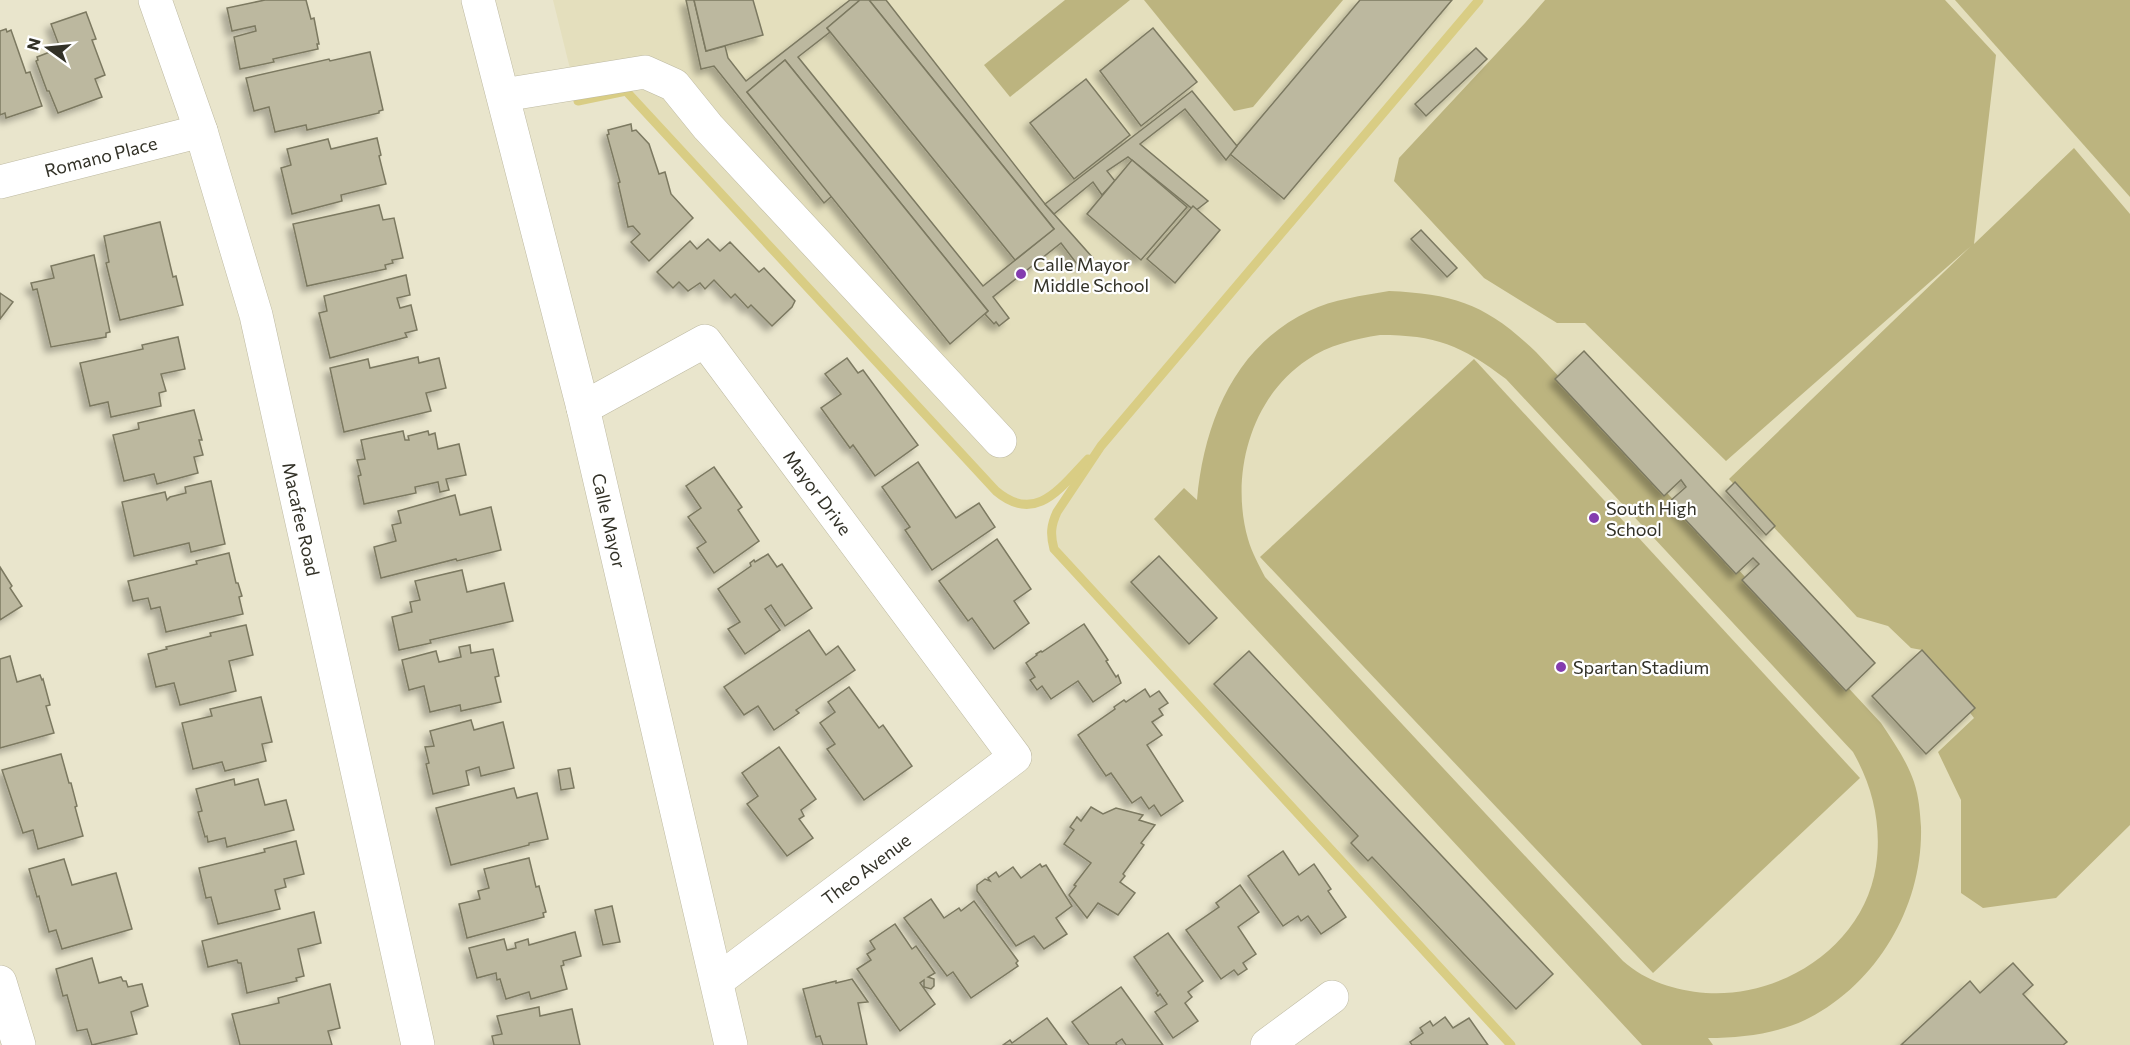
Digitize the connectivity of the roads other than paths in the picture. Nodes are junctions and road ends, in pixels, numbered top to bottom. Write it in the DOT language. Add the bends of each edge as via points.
graph roads {
  1 [pos="155,0"];
  2 [pos="478,0"];
  3 [pos="503,95"];
  4 [pos="201,131"];
  5 [pos="0,182"];
  6 [pos="583,408"];
  7 [pos="1000,441"];
  8 [pos="1015,757"];
  9 [pos="717,981"];
  10 [pos="0,982"];
  11 [pos="1332,997"];
  12 [pos="19,1045"];
  13 [pos="418,1045"];
  14 [pos="730,1045"];
  15 [pos="1267,1045"];
  1 -- 4 [label="street, Macafee Road"];
  2 -- 3 [label="street, Calle Mayor"];
  3 -- 6 [label="street, Calle Mayor"];
  3 -- 7 [label="street" via="645,72 674,85 708,127"];
  4 -- 5 [label="street, Romano Place"];
  4 -- 13 [label="street, Macafee Road" via="256,315"];
  6 -- 8 [label="street, Mayor Drive" via="705,340"];
  6 -- 9 [label="street, Calle Mayor"];
  8 -- 9 [label="street, Theo Avenue"];
  9 -- 14 [label="street, Calle Mayor"];
  10 -- 12 [label="street"];
  11 -- 15 [label="street"];
}
